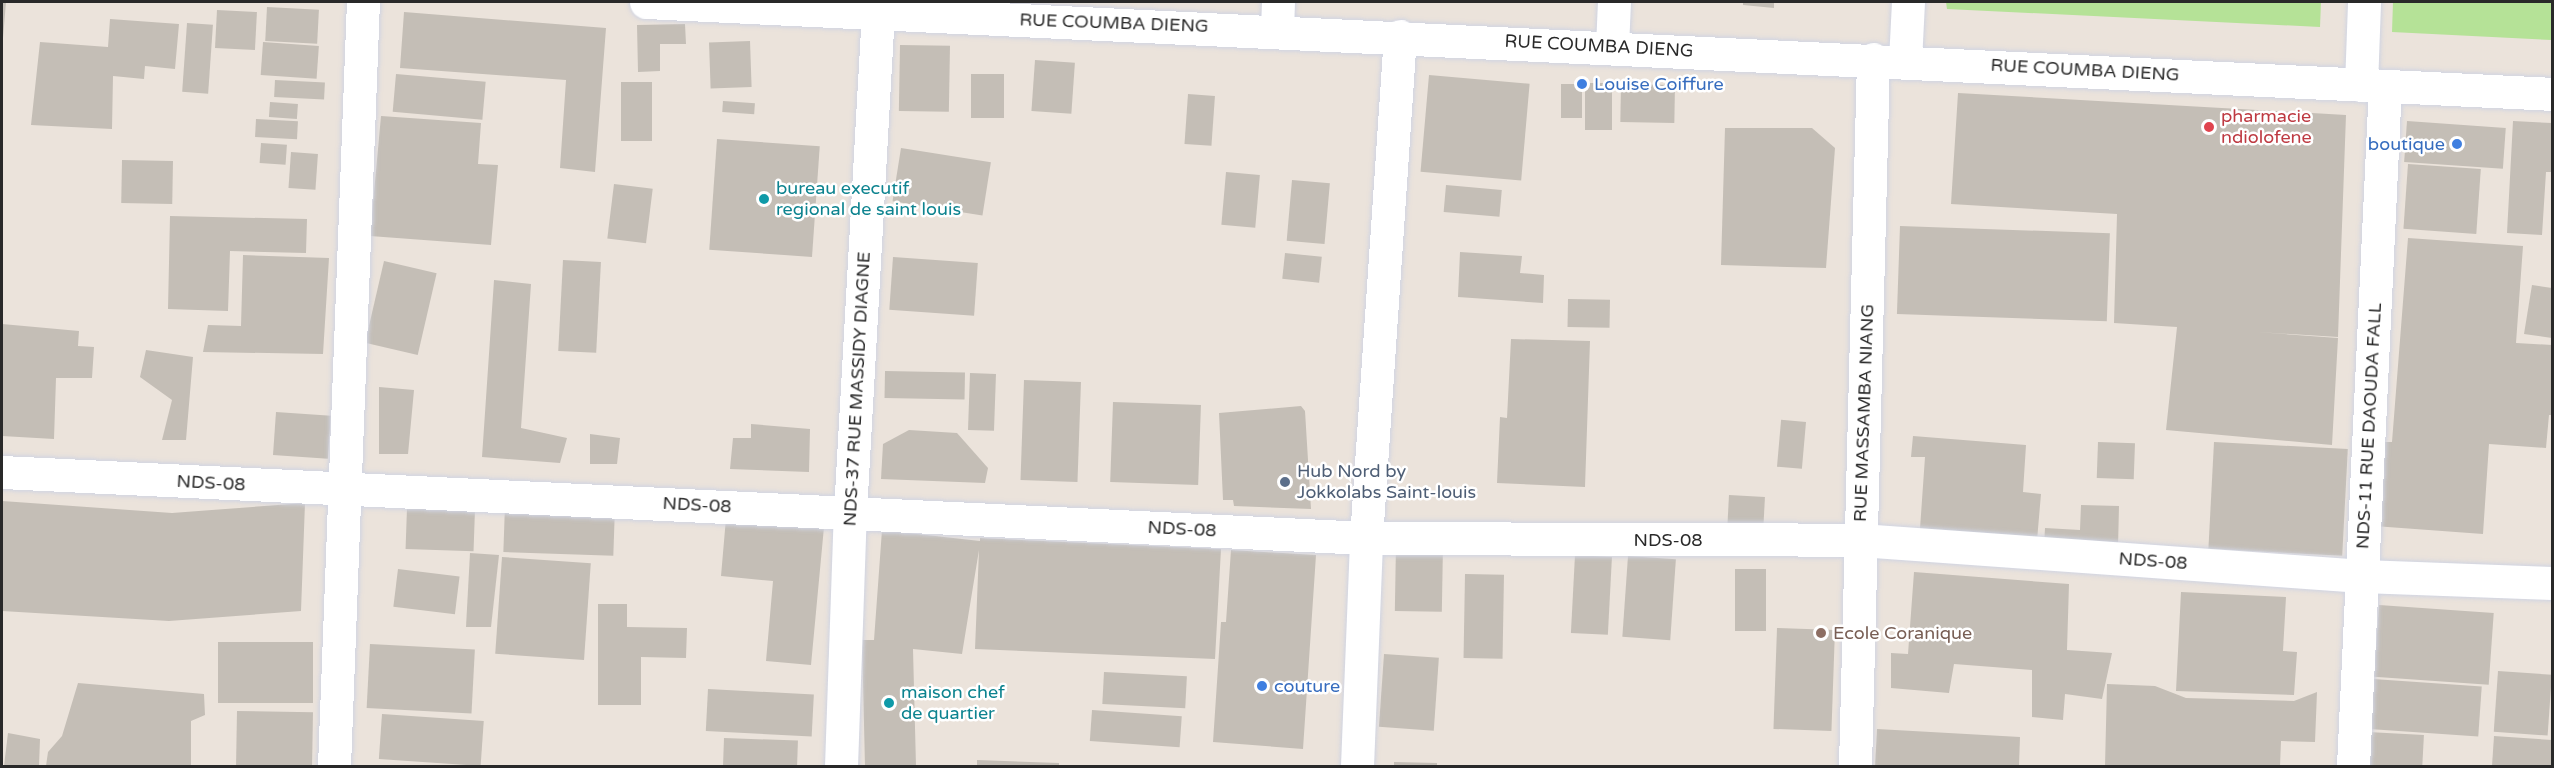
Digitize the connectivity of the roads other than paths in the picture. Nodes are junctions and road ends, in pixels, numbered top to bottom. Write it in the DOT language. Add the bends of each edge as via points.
graph roads {
  1 [pos="363,2"];
  2 [pos="646,2"];
  3 [pos="1614,2"];
  4 [pos="1908,2"];
  5 [pos="2364,2"];
  6 [pos="950,9"];
  7 [pos="878,13"];
  8 [pos="1277,16"];
  9 [pos="1400,36"];
  10 [pos="1612,47"];
  11 [pos="1873,59"];
  12 [pos="1905,61"];
  13 [pos="2373,86"];
  14 [pos="2553,94"];
  15 [pos="2,472"];
  16 [pos="343,489"];
  17 [pos="850,512"];
  18 [pos="1366,538"];
  19 [pos="1860,540"];
  20 [pos="2362,576"];
  21 [pos="2553,583"];
  22 [pos="334,766"];
  23 [pos="841,766"];
  24 [pos="1357,766"];
  25 [pos="1855,766"];
  26 [pos="2353,766"];
  1 -- 16 [label="street"];
  2 -- 7 [label="street, RUE COUMBA DIENG"];
  3 -- 10 [label="street"];
  4 -- 12 [label="street"];
  5 -- 13 [label="street, NDS-11 RUE DAOUDA FALL"];
  6 -- 7 [label="street, RUE COUMBA DIENG"];
  6 -- 8 [label="street, RUE COUMBA DIENG"];
  7 -- 17 [label="street, NDS-37 RUE MASSIDY DIAGNE"];
  8 -- 9 [label="street, RUE COUMBA DIENG"];
  9 -- 10 [label="street, RUE COUMBA DIENG"];
  9 -- 18 [label="street"];
  10 -- 11 [label="street, RUE COUMBA DIENG"];
  11 -- 12 [label="street, RUE COUMBA DIENG"];
  11 -- 19 [label="street, RUE MASSAMBA NIANG"];
  12 -- 13 [label="street, RUE COUMBA DIENG"];
  13 -- 14 [label="street, RUE COUMBA DIENG"];
  13 -- 20 [label="street, NDS-11 RUE DAOUDA FALL"];
  15 -- 16 [label="street, NDS-08"];
  16 -- 17 [label="street, NDS-08"];
  16 -- 22 [label="street"];
  17 -- 18 [label="street, NDS-08"];
  17 -- 23 [label="street, NDS-37 RUE MASSIDY DIAGNE"];
  18 -- 19 [label="street, NDS-08"];
  18 -- 24 [label="street"];
  19 -- 20 [label="street, NDS-08"];
  19 -- 25 [label="street, RUE MASSAMBA NIANG"];
  20 -- 21 [label="street, NDS-08"];
  20 -- 26 [label="street, NDS-11 RUE DAOUDA FALL"];
}
